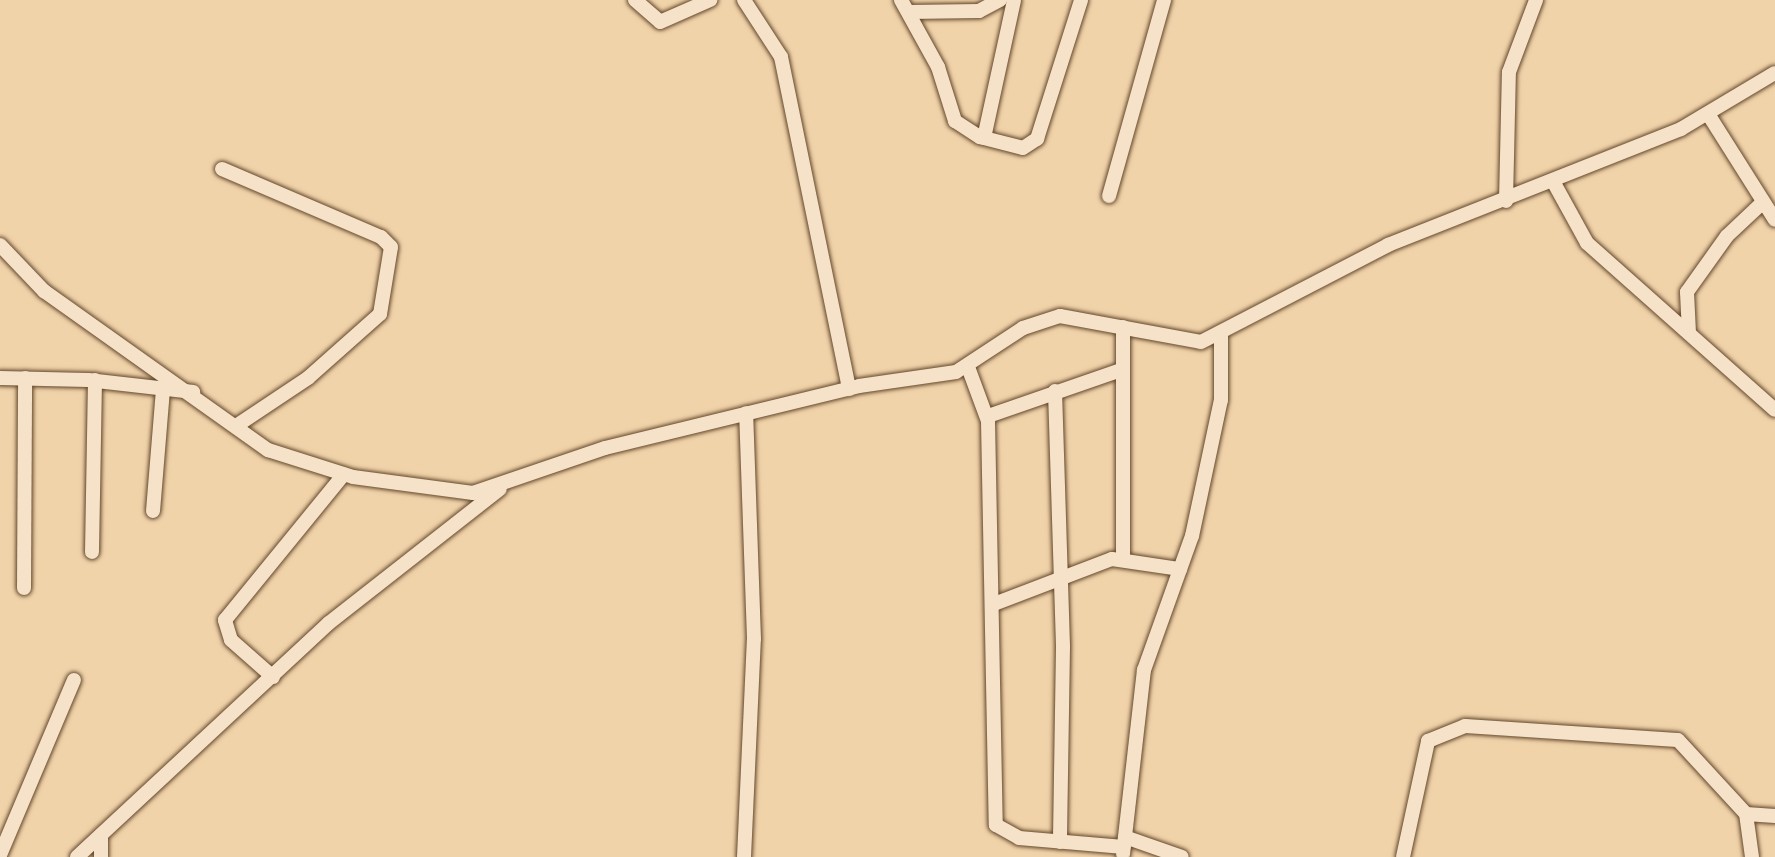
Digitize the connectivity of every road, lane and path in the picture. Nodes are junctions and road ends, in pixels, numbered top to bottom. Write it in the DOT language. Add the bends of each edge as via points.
graph roads {
  1 [pos="635,0"];
  2 [pos="710,0"];
  3 [pos="744,0"];
  4 [pos="1000,0"];
  5 [pos="1014,0"];
  6 [pos="1081,0"];
  7 [pos="1164,0"];
  8 [pos="1536,0"];
  9 [pos="905,6"];
  10 [pos="1775,73"];
  11 [pos="1707,114"];
  12 [pos="984,138"];
  13 [pos="222,169"];
  14 [pos="1554,183"];
  15 [pos="1109,196"];
  16 [pos="1506,201"];
  17 [pos="1762,203"];
  18 [pos="1775,220"];
  19 [pos="0,245"];
  20 [pos="1123,327"];
  21 [pos="1221,333"];
  22 [pos="1689,333"];
  23 [pos="968,367"];
  24 [pos="1121,370"];
  25 [pos="0,379"];
  26 [pos="25,379"];
  27 [pos="95,380"];
  28 [pos="163,389"];
  29 [pos="849,389"];
  30 [pos="1055,391"];
  31 [pos="194,393"];
  32 [pos="1775,410"];
  33 [pos="746,413"];
  34 [pos="988,416"];
  35 [pos="236,426"];
  36 [pos="344,474"];
  37 [pos="504,486"];
  38 [pos="153,512"];
  39 [pos="92,552"];
  40 [pos="1123,558"];
  41 [pos="1181,569"];
  42 [pos="1058,579"];
  43 [pos="24,588"];
  44 [pos="994,604"];
  45 [pos="273,677"];
  46 [pos="74,680"];
  47 [pos="1746,814"];
  48 [pos="1775,816"];
  49 [pos="101,835"];
  50 [pos="1059,842"];
  51 [pos="1124,847"];
  52 [pos="0,855"];
  53 [pos="77,857"];
  54 [pos="101,857"];
  55 [pos="744,857"];
  56 [pos="1182,857"];
  57 [pos="1403,857"];
  58 [pos="1752,857"];
  1 -- 2 [label="street" via="660,23"];
  3 -- 29 [label="street" via="781,57"];
  4 -- 9 [label="street" via="979,11"];
  5 -- 12 [label="street"];
  6 -- 12 [label="street" via="1033,145"];
  7 -- 15 [label="street"];
  8 -- 16 [label="street" via="1509,72"];
  9 -- 12 [label="street" via="938,67 955,121"];
  10 -- 11 [label="street"];
  11 -- 14 [label="street"];
  11 -- 17 [label="street"];
  13 -- 35 [label="street" via="381,237 391,247 380,314 308,378"];
  14 -- 16 [label="street"];
  14 -- 22 [label="street" via="1587,243"];
  16 -- 21 [label="street" via="1388,246"];
  17 -- 18 [label="street"];
  17 -- 22 [label="street" via="1727,236 1687,292"];
  19 -- 31 [label="street" via="65,307"];
  20 -- 21 [label="street" via="1191,342"];
  20 -- 23 [label="street" via="1079,316 1042,320"];
  20 -- 24 [label="street"];
  21 -- 41 [label="street" via="1221,400"];
  22 -- 32 [label="street"];
  23 -- 29 [label="street"];
  23 -- 34 [label="street"];
  24 -- 30 [label="street"];
  24 -- 40 [label="street"];
  25 -- 26 [label="street"];
  26 -- 27 [label="street"];
  26 -- 43 [label="street"];
  27 -- 28 [label="street"];
  27 -- 39 [label="street"];
  28 -- 31 [label="street"];
  28 -- 38 [label="street"];
  29 -- 33 [label="street"];
  30 -- 34 [label="street"];
  30 -- 42 [label="street"];
  31 -- 35 [label="street"];
  33 -- 37 [label="street" via="605,448"];
  33 -- 55 [label="street" via="754,639"];
  34 -- 44 [label="street"];
  35 -- 36 [label="street" via="268,450"];
  36 -- 37 [label="street" via="449,494"];
  36 -- 45 [label="street" via="225,620 231,639"];
  37 -- 45 [label="street" via="329,623"];
  40 -- 41 [label="street"];
  40 -- 42 [label="street"];
  41 -- 51 [label="street" via="1144,670"];
  42 -- 44 [label="street"];
  42 -- 50 [label="street"];
  44 -- 50 [label="street" via="996,825 1009,836"];
  45 -- 49 [label="street"];
  46 -- 52 [label="street"];
  47 -- 48 [label="street"];
  47 -- 57 [label="street" via="1678,740 1465,726 1428,741"];
  47 -- 58 [label="street"];
  49 -- 53 [label="street"];
  49 -- 54 [label="street"];
  50 -- 51 [label="street"];
  51 -- 56 [label="street"];
}
